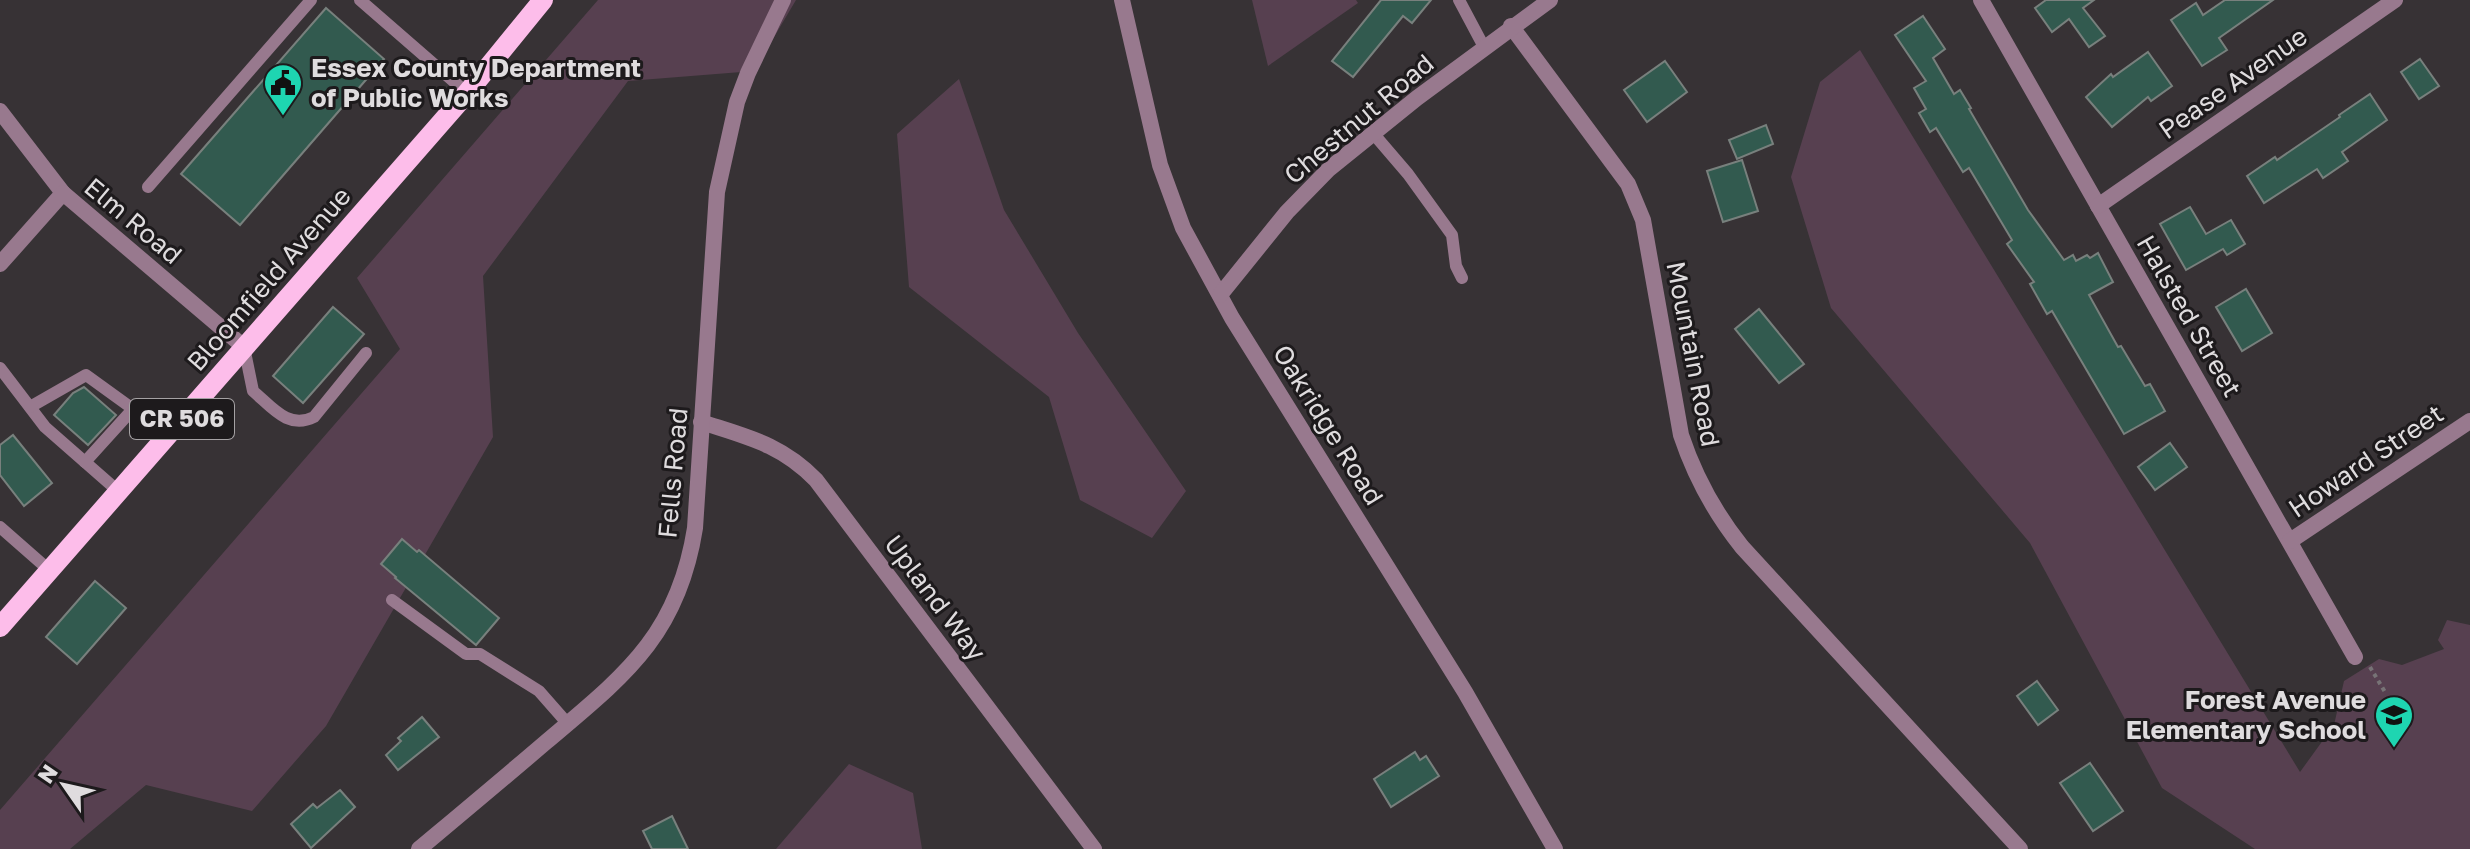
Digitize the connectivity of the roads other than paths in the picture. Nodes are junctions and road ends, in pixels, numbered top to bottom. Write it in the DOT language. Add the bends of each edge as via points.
graph roads {
  1 [pos="311,0"];
  2 [pos="360,0"];
  3 [pos="543,0"];
  4 [pos="783,0"];
  5 [pos="1122,0"];
  6 [pos="1459,0"];
  7 [pos="1550,0"];
  8 [pos="1981,0"];
  9 [pos="2395,0"];
  10 [pos="1511,26"];
  11 [pos="1484,47"];
  12 [pos="467,93"];
  13 [pos="0,111"];
  14 [pos="1372,132"];
  15 [pos="148,187"];
  16 [pos="63,193"];
  17 [pos="2098,206"];
  18 [pos="0,264"];
  19 [pos="1462,278"];
  20 [pos="1220,295"];
  21 [pos="244,347"];
  22 [pos="366,353"];
  23 [pos="0,368"];
  24 [pos="30,407"];
  25 [pos="133,409"];
  26 [pos="2470,421"];
  27 [pos="701,422"];
  28 [pos="171,431"];
  29 [pos="85,462"];
  30 [pos="118,491"];
  31 [pos="0,527"];
  32 [pos="2290,541"];
  33 [pos="49,570"];
  34 [pos="392,600"];
  35 [pos="0,627"];
  36 [pos="2355,657"];
  37 [pos="568,724"];
  38 [pos="419,849"];
  39 [pos="1094,849"];
  40 [pos="1555,849"];
  41 [pos="2020,849"];
  1 -- 15 [label="lane"];
  2 -- 12 [label="lane"];
  3 -- 12 [label="main road, Bloomfield Avenue / CR 506"];
  4 -- 27 [label="street, Fells Road" via="737,102 722,161"];
  5 -- 20 [label="street, Oakridge Road" via="1169,195"];
  6 -- 11 [label="lane"];
  7 -- 10 [label="street, Chestnut Road"];
  8 -- 17 [label="street, Halsted Street"];
  9 -- 17 [label="street, Pease Avenue"];
  10 -- 11 [label="street, Chestnut Road"];
  10 -- 41 [label="street, Mountain Road" via="1635,199 1681,435 1712,507 1742,547"];
  11 -- 14 [label="street, Chestnut Road"];
  12 -- 21 [label="main road, Bloomfield Avenue / CR 506"];
  13 -- 16 [label="street"];
  14 -- 19 [label="lane" via="1452,235"];
  14 -- 20 [label="street, Chestnut Road" via="1287,212"];
  16 -- 18 [label="street, Elm Road"];
  16 -- 21 [label="street, Elm Road"];
  17 -- 32 [label="street, Halsted Street"];
  20 -- 40 [label="street, Oakridge Road" via="1465,692"];
  21 -- 22 [label="lane" via="253,391 289,420 303,423 314,417"];
  21 -- 28 [label="main road, Bloomfield Avenue / CR 506"];
  23 -- 24 [label="lane"];
  24 -- 25 [label="lane" via="86,375"];
  24 -- 29 [label="lane"];
  25 -- 28 [label="lane"];
  25 -- 29 [label="lane"];
  26 -- 32 [label="street, Howard Street"];
  27 -- 37 [label="street, Fells Road" via="695,528 677,597 639,659"];
  27 -- 39 [label="street, Upland Way" via="776,447 816,480"];
  28 -- 30 [label="main road, Bloomfield Avenue / CR 506"];
  29 -- 30 [label="lane"];
  30 -- 33 [label="main road, Bloomfield Avenue / CR 506"];
  31 -- 33 [label="lane"];
  32 -- 36 [label="street, Halsted Street"];
  33 -- 35 [label="main road, Bloomfield Avenue / CR 506"];
  34 -- 37 [label="lane" via="466,654 480,654 539,691"];
  37 -- 38 [label="street, Fells Road"];
}
